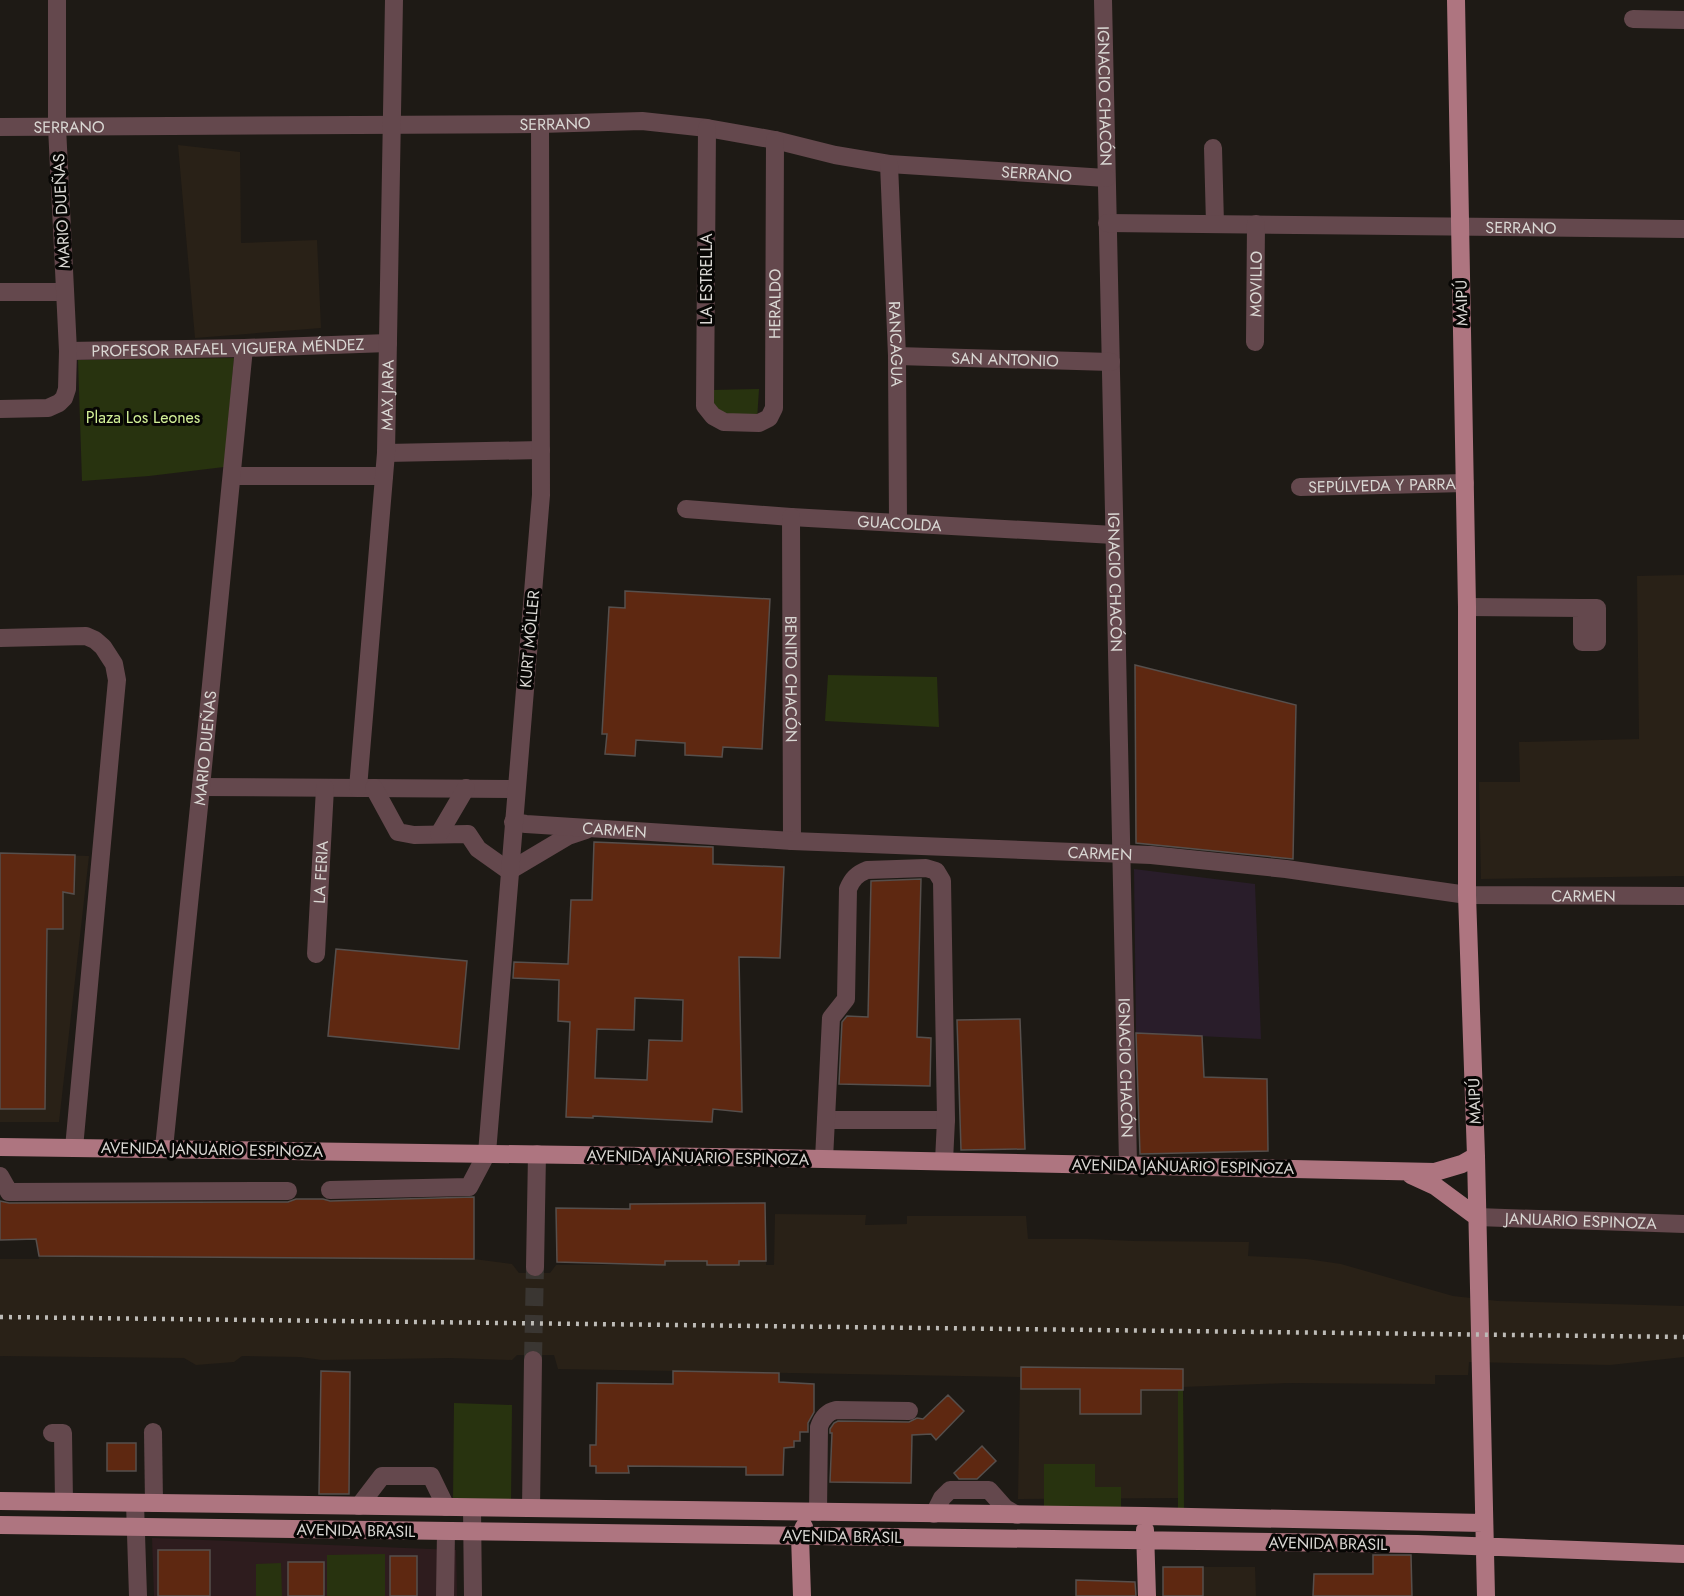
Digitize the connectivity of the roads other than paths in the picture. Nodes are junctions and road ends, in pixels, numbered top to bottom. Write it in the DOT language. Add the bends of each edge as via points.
graph roads {
  1 [pos="57,0"];
  2 [pos="394,0"];
  3 [pos="1103,0"];
  4 [pos="1456,0"];
  5 [pos="1633,19"];
  6 [pos="1684,20"];
  7 [pos="540,124"];
  8 [pos="391,125"];
  9 [pos="0,127"];
  10 [pos="57,127"];
  11 [pos="707,128"];
  12 [pos="775,140"];
  13 [pos="1213,148"];
  14 [pos="889,164"];
  15 [pos="1106,178"];
  16 [pos="1107,223"];
  17 [pos="1215,224"];
  18 [pos="1256,224"];
  19 [pos="1460,226"];
  20 [pos="1684,229"];
  21 [pos="0,292"];
  22 [pos="65,292"];
  23 [pos="1255,342"];
  24 [pos="388,343"];
  25 [pos="244,348"];
  26 [pos="68,351"];
  27 [pos="897,356"];
  28 [pos="1111,362"];
  29 [pos="0,410"];
  30 [pos="724,422"];
  31 [pos="541,450"];
  32 [pos="386,453"];
  33 [pos="232,476"];
  34 [pos="384,476"];
  35 [pos="1465,483"];
  36 [pos="1300,487"];
  37 [pos="686,509"];
  38 [pos="791,517"];
  39 [pos="898,523"];
  40 [pos="1114,535"];
  41 [pos="1467,607"];
  42 [pos="1582,608"];
  43 [pos="0,638"];
  44 [pos="201,787"];
  45 [pos="325,788"];
  46 [pos="366,788"];
  47 [pos="466,788"];
  48 [pos="516,789"];
  49 [pos="513,822"];
  50 [pos="593,828"];
  51 [pos="439,834"];
  52 [pos="792,841"];
  53 [pos="1120,854"];
  54 [pos="509,871"];
  55 [pos="1467,895"];
  56 [pos="1684,896"];
  57 [pos="316,954"];
  58 [pos="826,1120"];
  59 [pos="946,1120"];
  60 [pos="0,1147"];
  61 [pos="74,1148"];
  62 [pos="164,1148"];
  63 [pos="487,1153"];
  64 [pos="537,1154"];
  65 [pos="1476,1156"];
  66 [pos="824,1159"];
  67 [pos="944,1161"];
  68 [pos="1128,1164"];
  69 [pos="1395,1171"];
  70 [pos="0,1176"];
  71 [pos="330,1190"];
  72 [pos="288,1191"];
  73 [pos="1477,1217"];
  74 [pos="1684,1224"];
  75 [pos="535,1267"];
  76 [pos="533,1360"];
  77 [pos="909,1410"];
  78 [pos="153,1432"];
  79 [pos="52,1433"];
  80 [pos="0,1501"];
  81 [pos="64,1502"];
  82 [pos="135,1503"];
  83 [pos="154,1503"];
  84 [pos="359,1506"];
  85 [pos="446,1507"];
  86 [pos="472,1508"];
  87 [pos="531,1508"];
  88 [pos="822,1512"];
  89 [pos="1145,1516"];
  90 [pos="1483,1522"];
  91 [pos="0,1525"];
  92 [pos="136,1527"];
  93 [pos="446,1531"];
  94 [pos="471,1531"];
  95 [pos="800,1536"];
  96 [pos="1146,1540"];
  97 [pos="1484,1546"];
  98 [pos="1684,1554"];
  99 [pos="138,1596"];
  100 [pos="445,1596"];
  101 [pos="473,1596"];
  102 [pos="802,1596"];
  103 [pos="1147,1596"];
  104 [pos="1486,1596"];
  1 -- 10 [label="street, MARIO DUEÑAS"];
  2 -- 8 [label="street, MAX JARA"];
  3 -- 15 [label="street, IGNACIO CHACÓN"];
  4 -- 19 [label="main road, MAIPÚ"];
  5 -- 6 [label="street"];
  7 -- 8 [label="street, SERRANO"];
  7 -- 11 [label="street, SERRANO" via="642,121"];
  7 -- 31 [label="street, KURT MÖLLER"];
  8 -- 10 [label="street, SERRANO"];
  8 -- 24 [label="street, MAX JARA"];
  9 -- 10 [label="street, SERRANO"];
  10 -- 22 [label="street, MARIO DUEÑAS"];
  11 -- 12 [label="street, SERRANO"];
  11 -- 30 [label="street, LA ESTRELLA" via="705,406"];
  12 -- 14 [label="street, SERRANO"];
  12 -- 30 [label="street, HERALDO" via="774,408 769,418 759,423"];
  13 -- 17 [label="street"];
  14 -- 15 [label="street, SERRANO"];
  14 -- 27 [label="street, RANCAGUA"];
  15 -- 16 [label="street, IGNACIO CHACÓN"];
  16 -- 17 [label="street, SERRANO"];
  16 -- 28 [label="street, IGNACIO CHACÓN"];
  17 -- 18 [label="street, SERRANO"];
  18 -- 19 [label="street, SERRANO"];
  18 -- 23 [label="street, MOVILLO"];
  19 -- 20 [label="street, SERRANO"];
  19 -- 35 [label="main road, MAIPÚ"];
  21 -- 22 [label="street"];
  22 -- 26 [label="street, MARIO DUEÑAS"];
  24 -- 25 [label="street, PROFESOR RAFAEL VIGUERA MÉNDEZ"];
  24 -- 32 [label="street, MAX JARA"];
  25 -- 26 [label="street, PROFESOR RAFAEL VIGUERA MÉNDEZ"];
  25 -- 33 [label="street, MARIO DUEÑAS"];
  26 -- 29 [label="street, MARIO DUEÑAS" via="67,389 58,404"];
  27 -- 28 [label="street, SAN ANTONIO"];
  27 -- 39 [label="street, RANCAGUA"];
  28 -- 40 [label="street, IGNACIO CHACÓN"];
  31 -- 32 [label="street"];
  31 -- 48 [label="street, KURT MÖLLER" via="538,542"];
  32 -- 34 [label="street, MAX JARA"];
  33 -- 34 [label="street"];
  33 -- 44 [label="street, MARIO DUEÑAS"];
  34 -- 46 [label="street, MAX JARA"];
  35 -- 36 [label="street, SEPÚLVEDA Y PARRA"];
  35 -- 41 [label="main road, MAIPÚ"];
  37 -- 38 [label="street, GUACOLDA"];
  38 -- 39 [label="street, GUACOLDA"];
  38 -- 52 [label="street, BENITO CHACÓN"];
  39 -- 40 [label="street, GUACOLDA"];
  40 -- 53 [label="street, IGNACIO CHACÓN"];
  41 -- 42 [label="street"];
  41 -- 55 [label="main road, MAIPÚ"];
  43 -- 61 [label="street" via="86,636 104,647 116,672"];
  44 -- 45 [label="street"];
  44 -- 62 [label="street, MARIO DUEÑAS"];
  45 -- 46 [label="street"];
  45 -- 57 [label="street, LA FERIA"];
  46 -- 47 [label="street"];
  46 -- 51 [label="street" via="398,832"];
  47 -- 48 [label="street"];
  47 -- 51 [label="street"];
  48 -- 49 [label="street, KURT MÖLLER"];
  49 -- 50 [label="street, CARMEN"];
  49 -- 54 [label="street, KURT MÖLLER"];
  50 -- 52 [label="street, CARMEN"];
  50 -- 54 [label="street" via="568,836"];
  51 -- 54 [label="street" via="468,834 478,849"];
  52 -- 53 [label="street, CARMEN"];
  53 -- 55 [label="street, CARMEN" via="1286,869"];
  53 -- 68 [label="street, IGNACIO CHACÓN"];
  54 -- 63 [label="street, KURT MÖLLER"];
  55 -- 56 [label="street, CARMEN"];
  55 -- 65 [label="main road, MAIPÚ"];
  58 -- 59 [label="street"];
  58 -- 59 [label="street" via="831,1017 846,999 850,883 867,870 926,868 936,871 942,881"];
  58 -- 66 [label="street"];
  59 -- 67 [label="street"];
  60 -- 61 [label="main road, AVENIDA JANUARIO ESPINOZA"];
  61 -- 62 [label="main road, AVENIDA JANUARIO ESPINOZA"];
  62 -- 63 [label="main road, AVENIDA JANUARIO ESPINOZA"];
  63 -- 64 [label="main road, AVENIDA JANUARIO ESPINOZA"];
  63 -- 71 [label="street" via="469,1187"];
  64 -- 66 [label="main road, AVENIDA JANUARIO ESPINOZA"];
  64 -- 75 [label="street"];
  65 -- 69 [label="main road, AVENIDA JANUARIO ESPINOZA" via="1443,1171"];
  65 -- 73 [label="main road, MAIPÚ"];
  66 -- 67 [label="main road, AVENIDA JANUARIO ESPINOZA"];
  67 -- 68 [label="main road, AVENIDA JANUARIO ESPINOZA"];
  68 -- 69 [label="main road, AVENIDA JANUARIO ESPINOZA"];
  69 -- 73 [label="main road, AVENIDA JANUARIO ESPINOZA" via="1435,1186"];
  70 -- 72 [label="street" via="9,1192"];
  73 -- 74 [label="street, JANUARIO ESPINOZA"];
  73 -- 90 [label="main road, MAIPÚ"];
  76 -- 87 [label="street"];
  77 -- 88 [label="street" via="836,1410 826,1415 819,1427"];
  78 -- 83 [label="street"];
  79 -- 81 [label="street" via="63,1433"];
  80 -- 81 [label="main road, AVENIDA BRASIL"];
  81 -- 82 [label="main road, AVENIDA BRASIL"];
  82 -- 83 [label="main road, AVENIDA BRASIL"];
  82 -- 92 [label="street"];
  83 -- 84 [label="main road, AVENIDA BRASIL"];
  84 -- 85 [label="main road, AVENIDA BRASIL"];
  84 -- 85 [label="street" via="382,1476 430,1476"];
  85 -- 86 [label="main road, AVENIDA BRASIL"];
  86 -- 87 [label="main road, AVENIDA BRASIL"];
  86 -- 94 [label="street"];
  87 -- 88 [label="main road, AVENIDA BRASIL"];
  88 -- 89 [label="main road, AVENIDA BRASIL"];
  88 -- 95 [label="main road" via="807,1522"];
  89 -- 90 [label="main road, AVENIDA BRASIL"];
  89 -- 96 [label="main road"];
  90 -- 97 [label="main road, MAIPÚ"];
  91 -- 92 [label="main road, AVENIDA BRASIL"];
  92 -- 93 [label="main road, AVENIDA BRASIL"];
  92 -- 99 [label="street"];
  93 -- 94 [label="main road, AVENIDA BRASIL"];
  93 -- 100 [label="street"];
  94 -- 95 [label="main road, AVENIDA BRASIL"];
  94 -- 101 [label="street"];
  95 -- 96 [label="main road, AVENIDA BRASIL"];
  95 -- 102 [label="main road"];
  96 -- 97 [label="main road, AVENIDA BRASIL"];
  96 -- 103 [label="main road"];
  97 -- 98 [label="main road, AVENIDA BRASIL"];
  97 -- 104 [label="main road, MAIPÚ"];
}
